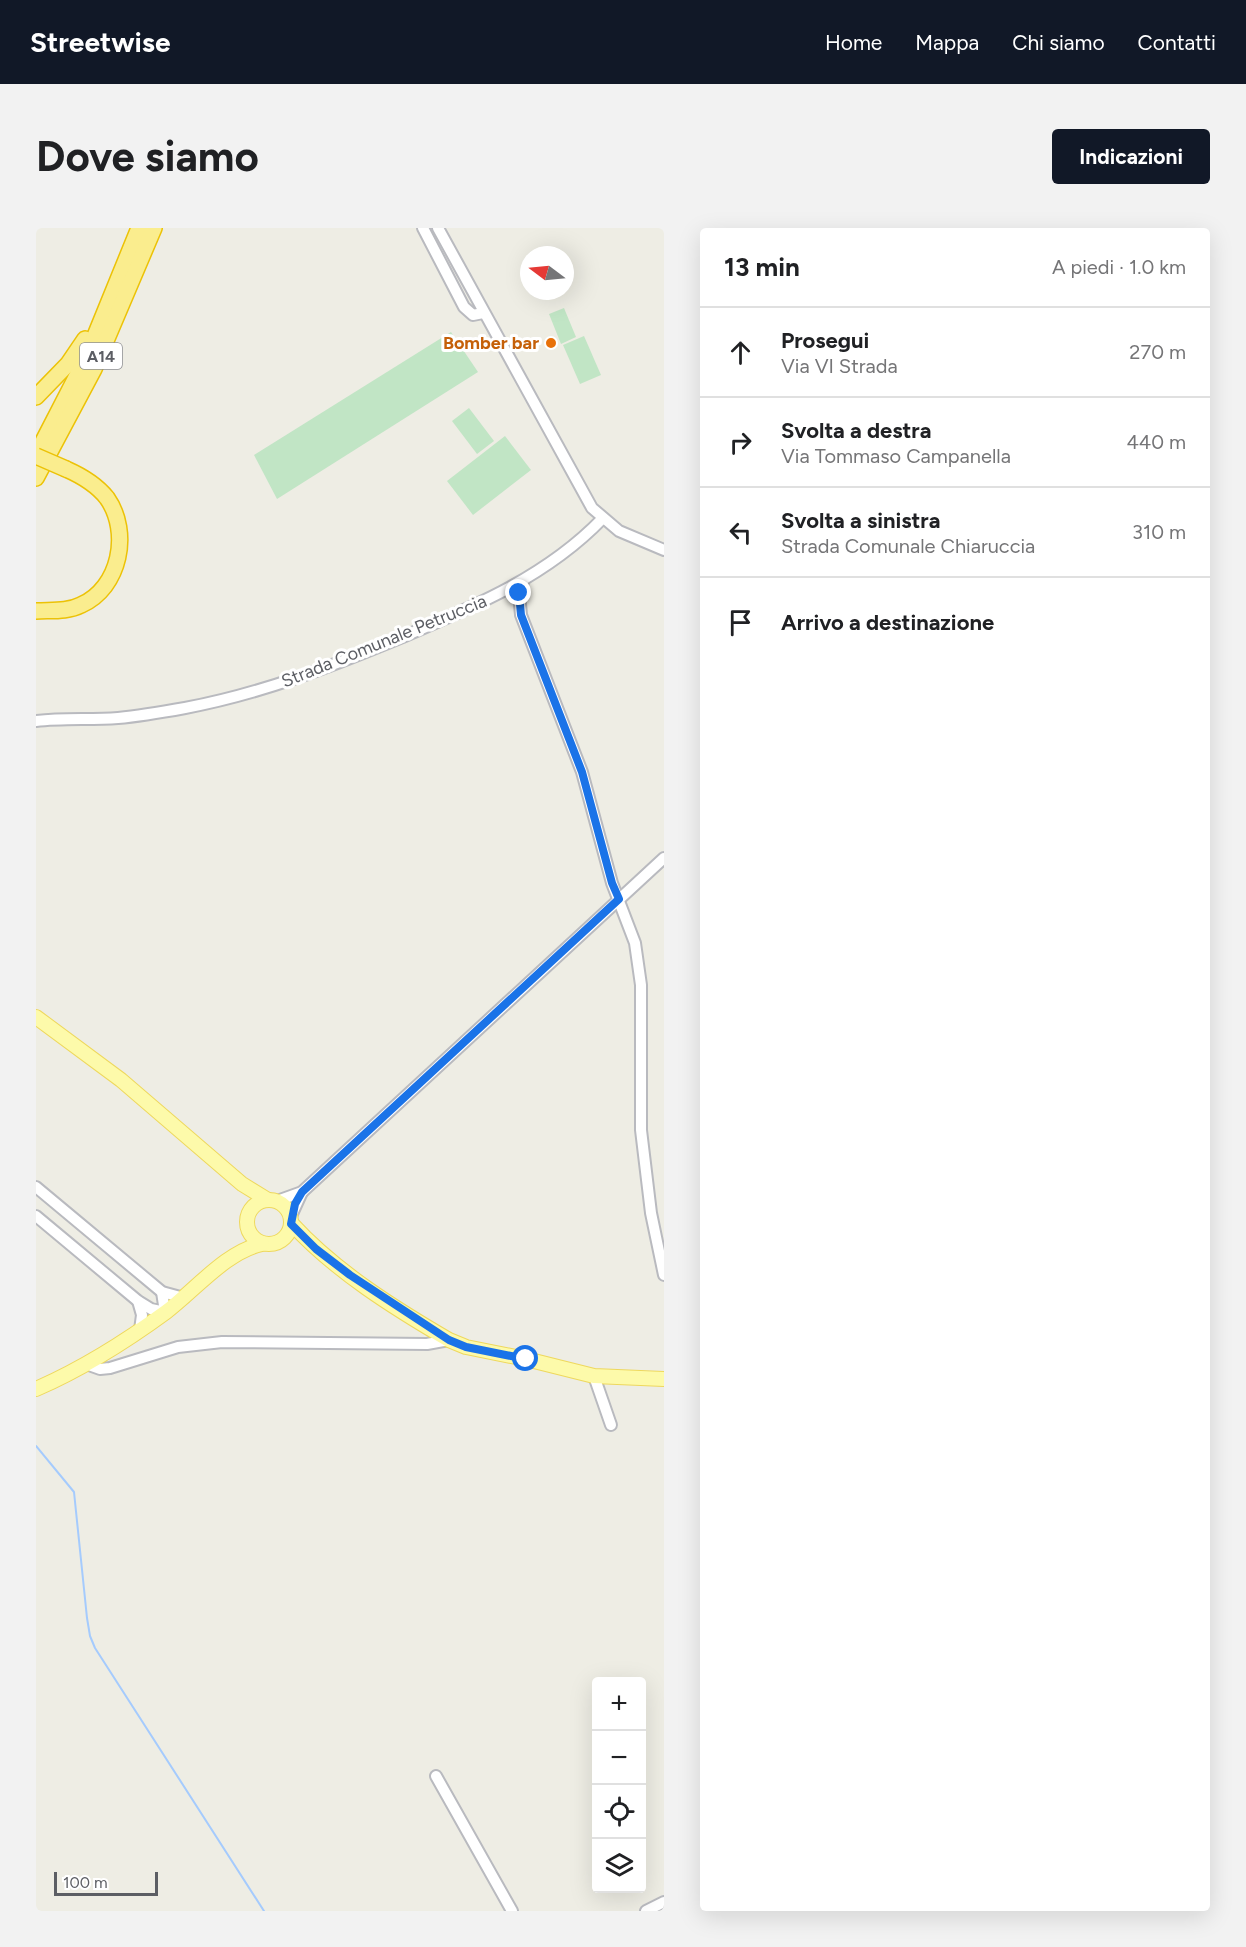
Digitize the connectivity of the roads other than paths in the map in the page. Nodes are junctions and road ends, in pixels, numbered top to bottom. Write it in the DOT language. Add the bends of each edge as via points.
graph roads {
  1 [pos="139,228"];
  2 [pos="154,228"];
  3 [pos="423,228"];
  4 [pos="438,228"];
  5 [pos="132,244"];
  6 [pos="483,313"];
  7 [pos="36,397"];
  8 [pos="36,455"];
  9 [pos="36,478"];
  10 [pos="602,519"];
  11 [pos="664,550"];
  12 [pos="523,582"];
  13 [pos="41,609"];
  14 [pos="36,722"];
  15 [pos="664,858"];
  16 [pos="619,899"];
  17 [pos="36,1017"];
  18 [pos="242,1184"];
  19 [pos="36,1187"];
  20 [pos="302,1192"];
  21 [pos="272,1200"];
  22 [pos="36,1216"];
  23 [pos="248,1219"];
  24 [pos="291,1220"];
  25 [pos="84,1227"];
  26 [pos="279,1242"];
  27 [pos="69,1244"];
  28 [pos="262,1244"];
  29 [pos="316,1249"];
  30 [pos="235,1254"];
  31 [pos="664,1275"];
  32 [pos="162,1292"];
  33 [pos="184,1298"];
  34 [pos="138,1301"];
  35 [pos="165,1312"];
  36 [pos="140,1330"];
  37 [pos="449,1340"];
  38 [pos="86,1364"];
  39 [pos="594,1376"];
  40 [pos="664,1379"];
  41 [pos="36,1389"];
  42 [pos="611,1425"];
  43 [pos="436,1776"];
  44 [pos="664,1902"];
  45 [pos="512,1911"];
  46 [pos="646,1911"];
  1 -- 5 [label="highway, A14"];
  2 -- 9 [label="highway, A14" via="90,379"];
  3 -- 6 [label="street" via="464,307 473,315"];
  4 -- 6 [label="street"];
  5 -- 7 [label="highway, A14" via="80,349"];
  5 -- 8 [label="highway, A14" via="86,358"];
  6 -- 10 [label="street" via="583,495"];
  8 -- 13 [label="highway, A14, bridge" via="92,483 109,502 118,525 119,547 112,575 99,593 73,608"];
  10 -- 11 [label="street" via="619,531"];
  10 -- 12 [label="street, Strada Comunale Petruccia" via="563,554"];
  12 -- 14 [label="street, Strada Comunale Petruccia" via="431,625 278,685 131,716"];
  12 -- 16 [label="street" via="519,593 521,615 582,772"];
  15 -- 16 [label="street"];
  16 -- 20 [label="street"];
  16 -- 31 [label="street" via="635,942 642,985 641,1130 651,1213"];
  17 -- 18 [label="main road" via="122,1080"];
  18 -- 21 [label="main road"];
  18 -- 23 [label="main road" via="248,1197"];
  19 -- 25 [label="street"];
  20 -- 21 [label="street"];
  20 -- 24 [label="street"];
  21 -- 23 [label="main road" via="260,1202"];
  21 -- 24 [label="main road" via="286,1207"];
  22 -- 27 [label="street"];
  23 -- 28 [label="main road" via="252,1238"];
  23 -- 30 [label="main road"];
  24 -- 26 [label="main road" via="288,1235"];
  24 -- 29 [label="main road"];
  25 -- 27 [label="street"];
  25 -- 32 [label="street"];
  26 -- 28 [label="main road"];
  26 -- 29 [label="main road"];
  27 -- 34 [label="street"];
  28 -- 30 [label="main road"];
  29 -- 37 [label="main road"];
  30 -- 33 [label="main road"];
  32 -- 33 [label="street"];
  32 -- 35 [label="street"];
  33 -- 35 [label="main road"];
  34 -- 35 [label="street"];
  34 -- 36 [label="street" via="142,1315"];
  35 -- 36 [label="main road"];
  36 -- 38 [label="main road"];
  37 -- 38 [label="street" via="427,1344 222,1342 178,1347 110,1368"];
  37 -- 39 [label="main road"];
  38 -- 41 [label="main road"];
  39 -- 40 [label="main road"];
  39 -- 42 [label="street"];
  43 -- 45 [label="street"];
  44 -- 46 [label="street"];
}
